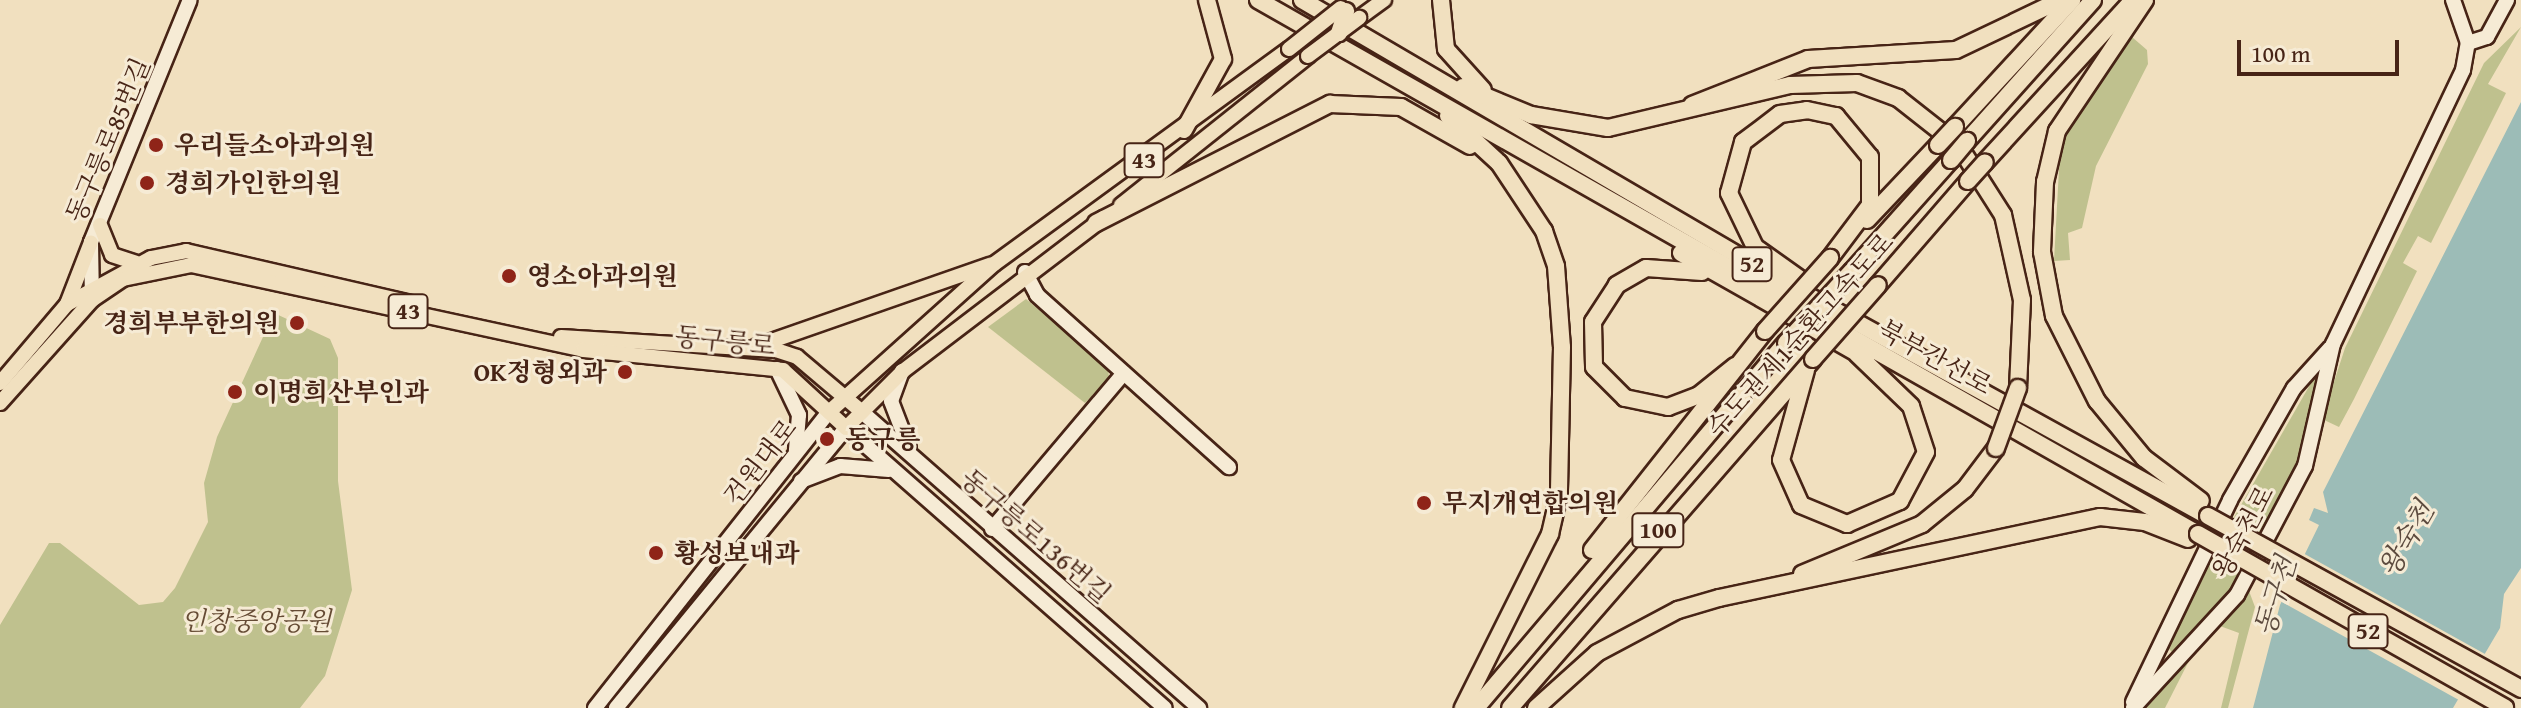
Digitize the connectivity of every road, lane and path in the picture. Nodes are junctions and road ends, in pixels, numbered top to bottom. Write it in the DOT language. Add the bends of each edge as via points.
graph roads {
  1 [pos="190,0"];
  2 [pos="1207,0"];
  3 [pos="1258,0"];
  4 [pos="1302,0"];
  5 [pos="1384,0"];
  6 [pos="1441,0"];
  7 [pos="2061,0"];
  8 [pos="2072,0"];
  9 [pos="2093,0"];
  10 [pos="2133,0"];
  11 [pos="2145,0"];
  12 [pos="2453,0"];
  13 [pos="2507,0"];
  14 [pos="1348,7"];
  15 [pos="1339,33"];
  16 [pos="2468,43"];
  17 [pos="1432,74"];
  18 [pos="1412,88"];
  19 [pos="1497,101"];
  20 [pos="1673,115"];
  21 [pos="1184,130"];
  22 [pos="1564,173"];
  23 [pos="1522,193"];
  24 [pos="1096,223"];
  25 [pos="100,225"];
  26 [pos="91,242"];
  27 [pos="1830,258"];
  28 [pos="137,264"];
  29 [pos="994,264"];
  30 [pos="1025,272"];
  31 [pos="1732,284"];
  32 [pos="89,295"];
  33 [pos="67,304"];
  34 [pos="1891,341"];
  35 [pos="2333,344"];
  36 [pos="753,347"];
  37 [pos="1857,354"];
  38 [pos="1811,361"];
  39 [pos="1735,366"];
  40 [pos="777,369"];
  41 [pos="903,371"];
  42 [pos="1124,373"];
  43 [pos="0,383"];
  44 [pos="1946,392"];
  45 [pos="844,396"];
  46 [pos="0,403"];
  47 [pos="829,412"];
  48 [pos="862,412"];
  49 [pos="846,428"];
  50 [pos="792,460"];
  51 [pos="1229,467"];
  52 [pos="889,470"];
  53 [pos="931,477"];
  54 [pos="797,483"];
  55 [pos="2210,513"];
  56 [pos="992,529"];
  57 [pos="2196,538"];
  58 [pos="1766,587"];
  59 [pos="1533,633"];
  60 [pos="2521,689"];
  61 [pos="595,708"];
  62 [pos="616,708"];
  63 [pos="1165,708"];
  64 [pos="1199,708"];
  65 [pos="1463,708"];
  66 [pos="1476,708"];
  67 [pos="1510,708"];
  68 [pos="1536,708"];
  69 [pos="2132,708"];
  70 [pos="2505,708"];
  1 -- 25 [label="street, 동구릉로85번길"];
  2 -- 21 [label="highway" via="1223,59"];
  3 -- 18 [label="highway, 북부간선로 / 52"];
  4 -- 17 [label="highway, 북부간선로 / 52"];
  5 -- 14 [label="main road, 동구릉로 / 43"];
  6 -- 19 [label="highway" via="1453,62"];
  7 -- 20 [label="highway" via="1956,50 1808,59"];
  8 -- 27 [label="highway, bridge"];
  9 -- 59 [label="highway, 수도권제1순환고속도로 / 100, bridge"];
  10 -- 38 [label="highway, 수도권제1순환고속도로 / 100, bridge"];
  11 -- 55 [label="highway" via="2057,131 2045,182 2044,263 2054,316 2097,401 2144,458"];
  12 -- 16 [label="street"];
  13 -- 16 [label="street" via="2487,37"];
  14 -- 15 [label="highway, bridge"];
  14 -- 21 [label="main road, 동구릉로 / 43, bridge"];
  15 -- 24 [label="main road, 43, bridge"];
  16 -- 35 [label="street, 왕숙천로" via="2435,142"];
  17 -- 19 [label="highway"];
  17 -- 34 [label="highway, 북부간선로 / 52" via="1494,117"];
  18 -- 22 [label="highway, 북부간선로 / 52"];
  18 -- 23 [label="highway" via="1478,141"];
  19 -- 20 [label="highway" via="1577,126 1638,125"];
  20 -- 58 [label="highway, bridge" via="1790,85 1835,82 1878,90 1921,112 1974,163 2003,215 2022,300 2018,388 1996,448 1965,489 1922,524"];
  21 -- 29 [label="main road, 동구릉로 / 43"];
  22 -- 31 [label="highway"];
  22 -- 44 [label="highway, 북부간선로 / 52"];
  23 -- 24 [label="highway" via="1431,122 1385,103 1347,102 1307,110"];
  23 -- 65 [label="highway" via="1544,231 1561,300 1559,495 1522,600"];
  24 -- 30 [label="main road, 43"];
  25 -- 26 [label="street, 동구릉로85번길"];
  25 -- 28 [label="main road" via="112,255"];
  26 -- 32 [label="street, 동구릉로85번길"];
  26 -- 33 [label="main road"];
  27 -- 34 [label="highway" via="1870,205 1870,157 1836,116 1807,110 1780,114 1753,131 1735,159 1733,212 1765,256"];
  27 -- 39 [label="highway, bridge"];
  28 -- 32 [label="main road, 동구릉로 / 43"];
  28 -- 36 [label="main road, 동구릉로 / 43" via="186,251 545,335"];
  29 -- 36 [label="main road, 동구릉로 / 43"];
  29 -- 45 [label="main road, 동구릉로"];
  30 -- 41 [label="main road, 43"];
  30 -- 42 [label="street" via="1037,295"];
  31 -- 37 [label="highway"];
  31 -- 39 [label="highway" via="1684,267 1646,268 1609,293 1589,340 1601,377 1639,405 1683,403"];
  32 -- 33 [label="main road, 동구릉로 / 43"];
  32 -- 40 [label="main road, 동구릉로 / 43" via="123,279 191,265 583,350"];
  32 -- 46 [label="main road, 동구릉로 / 43"];
  33 -- 43 [label="main road, 동구릉로 / 43"];
  34 -- 55 [label="highway, 북부간선로 / 52"];
  35 -- 69 [label="street, 왕숙천로" via="2294,388 2230,500"];
  35 -- 69 [label="street, 왕숙천로" via="2305,466 2237,595"];
  36 -- 45 [label="main road, 동구릉로 / 43" via="797,357"];
  37 -- 38 [label="highway" via="1911,406 1926,452 1900,501 1847,524 1801,505 1781,460"];
  37 -- 44 [label="highway"];
  38 -- 67 [label="highway, 수도권제1순환고속도로 / 100"];
  39 -- 59 [label="highway"];
  40 -- 47 [label="main road, 동구릉로"];
  40 -- 50 [label="street" via="799,415"];
  41 -- 48 [label="main road, 43"];
  41 -- 53 [label="street" via="891,401 898,433"];
  42 -- 51 [label="street"];
  42 -- 56 [label="street"];
  44 -- 57 [label="highway, 북부간선로 / 52"];
  45 -- 47 [label="main road, 건원대로"];
  45 -- 48 [label="main road, 동구릉로136번길"];
  47 -- 49 [label="main road, 동구릉로"];
  47 -- 50 [label="street, 건원대로"];
  48 -- 49 [label="main road, 43"];
  48 -- 53 [label="street, 동구릉로136번길"];
  49 -- 52 [label="street, 동구릉로136번길"];
  49 -- 54 [label="street, 건원대로"];
  50 -- 61 [label="street, 건원대로"];
  52 -- 54 [label="street" via="840,466"];
  52 -- 63 [label="street, 동구릉로136번길"];
  53 -- 56 [label="street, 동구릉로136번길"];
  54 -- 62 [label="street, 건원대로"];
  55 -- 60 [label="highway, 52, bridge" via="2249,541"];
  56 -- 64 [label="street, 동구릉로136번길"];
  57 -- 58 [label="highway" via="2145,522 2100,517"];
  57 -- 70 [label="highway, 북부간선로 / 52, bridge" via="2232,553"];
  58 -- 68 [label="highway" via="1638,629 1597,653"];
  59 -- 66 [label="highway, 수도권제1순환고속도로 / 100"];
}
